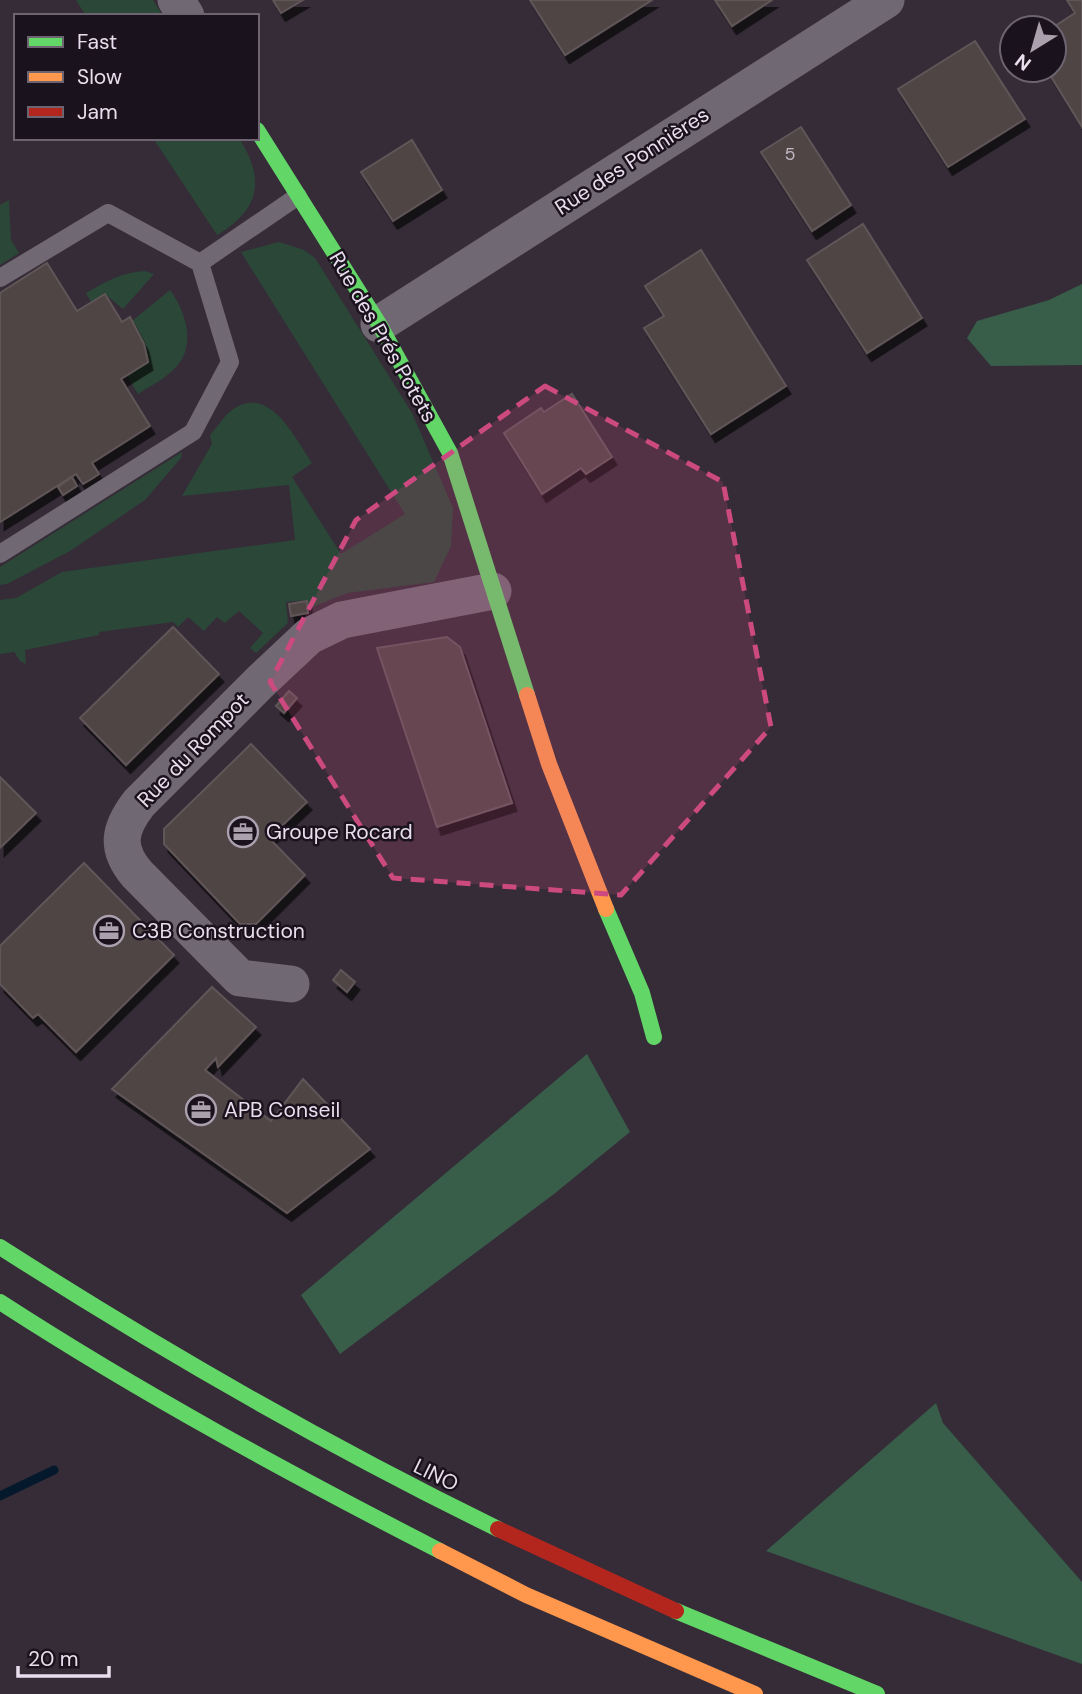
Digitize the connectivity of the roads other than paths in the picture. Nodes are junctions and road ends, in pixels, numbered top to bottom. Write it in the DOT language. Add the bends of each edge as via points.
graph roads {
  1 [pos="886,0"];
  2 [pos="259,133"];
  3 [pos="298,196"];
  4 [pos="200,263"];
  5 [pos="0,278"];
  6 [pos="379,324"];
  7 [pos="0,554"];
  8 [pos="487,574"];
  9 [pos="291,984"];
  10 [pos="654,1037"];
  11 [pos="0,1248"];
  12 [pos="0,1302"];
  13 [pos="755,1694"];
  14 [pos="877,1694"];
  1 -- 6 [label="street, Rue des Ponnières"];
  2 -- 3 [label="main road, Rue des Prés Potets"];
  3 -- 4 [label="lane"];
  3 -- 6 [label="main road, Rue des Prés Potets"];
  4 -- 5 [label="lane" via="108,213"];
  4 -- 7 [label="lane" via="230,362 192,432"];
  6 -- 8 [label="main road, Rue des Prés Potets" via="450,453"];
  8 -- 9 [label="street, Rue du Rompot" via="342,620 309,636 130,815 122,851 137,874 240,978"];
  8 -- 10 [label="main road" via="549,764 642,993"];
  11 -- 14 [label="main road, LINO" via="96,1311 326,1444 559,1558 771,1653"];
  12 -- 13 [label="main road" via="290,1474 526,1595"];
}
